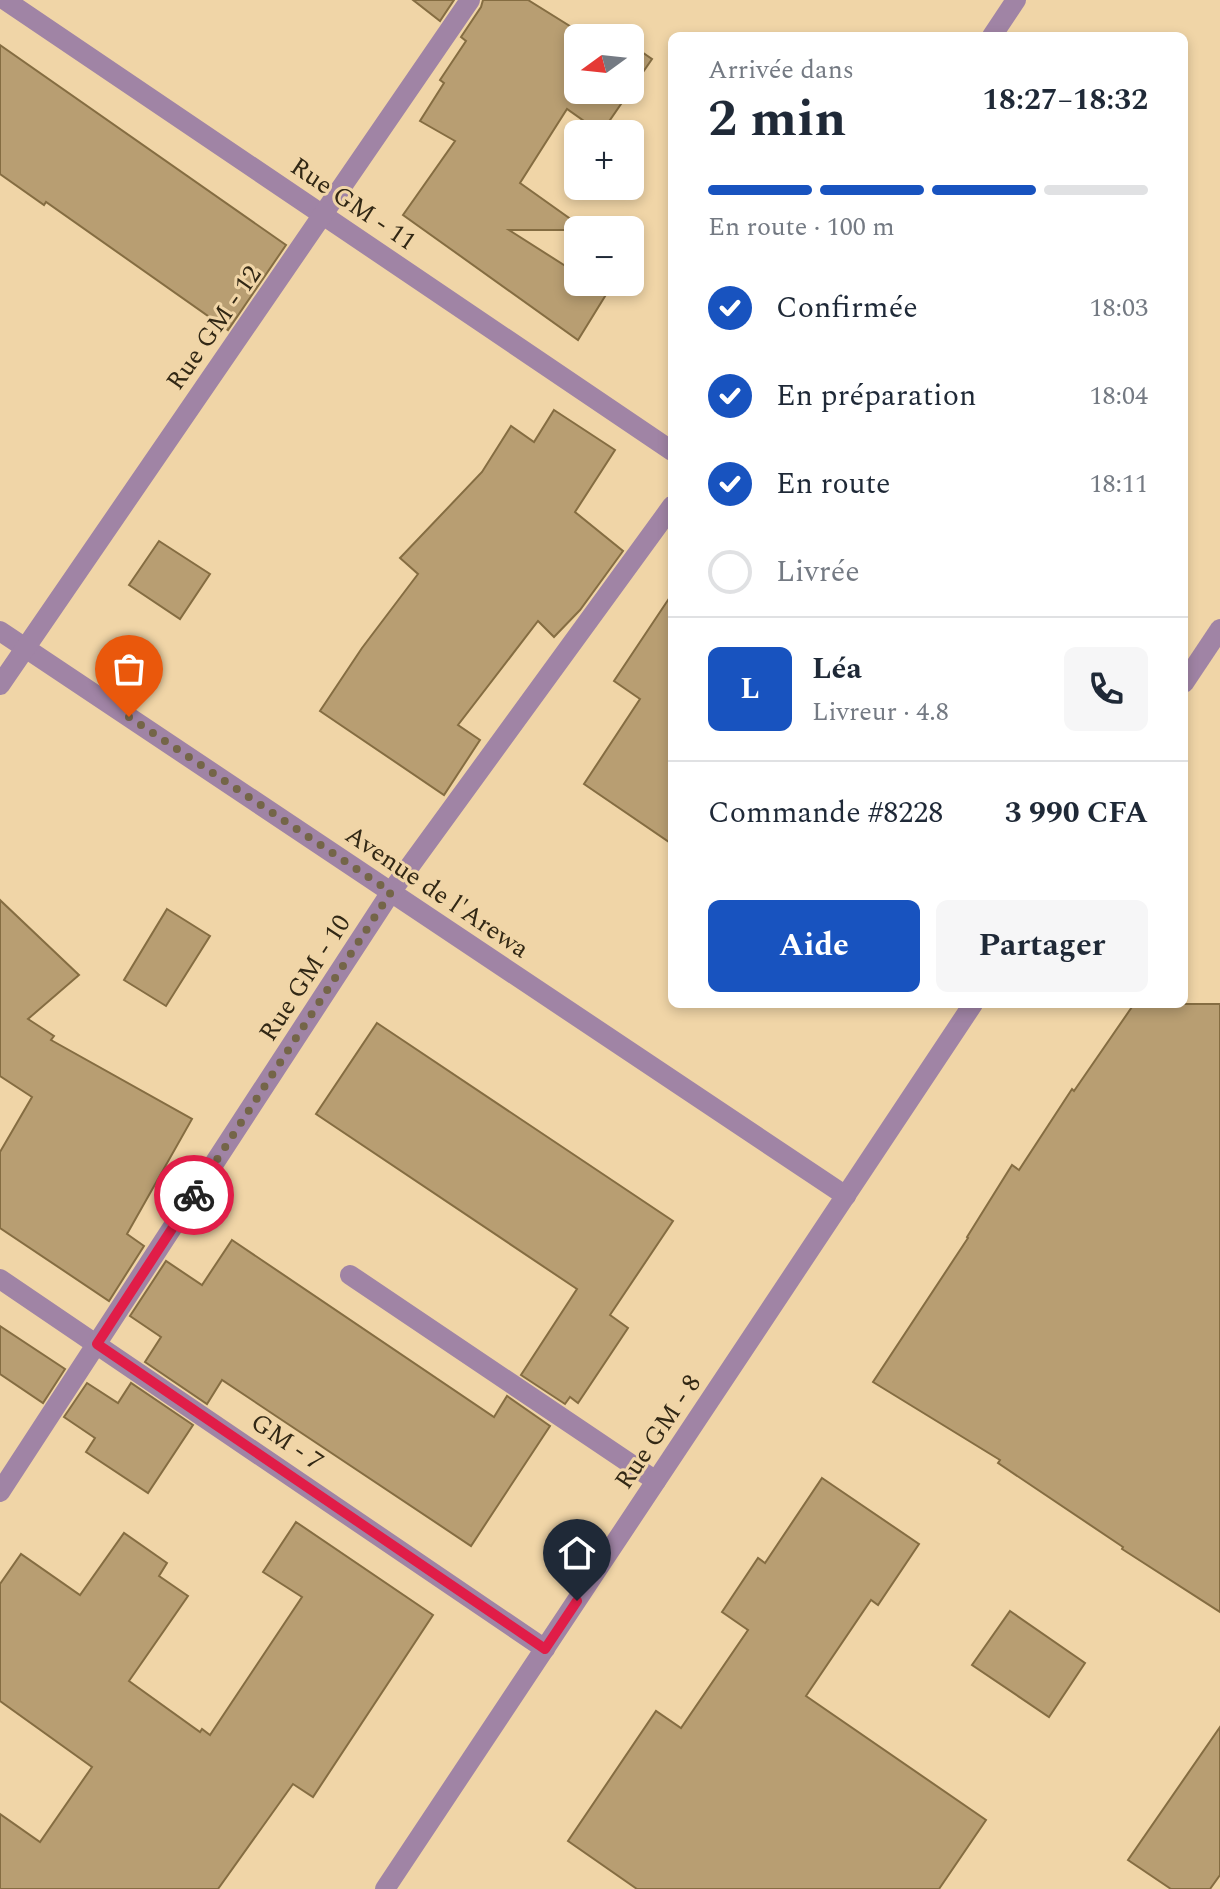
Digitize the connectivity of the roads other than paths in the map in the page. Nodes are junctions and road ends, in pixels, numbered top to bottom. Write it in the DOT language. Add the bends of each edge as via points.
graph roads {
  1 [pos="5,0"];
  2 [pos="470,0"];
  3 [pos="1016,0"];
  4 [pos="995,32"];
  5 [pos="324,215"];
  6 [pos="668,448"];
  7 [pos="668,511"];
  8 [pos="1220,629"];
  9 [pos="0,631"];
  10 [pos="24,648"];
  11 [pos="1188,677"];
  12 [pos="0,685"];
  13 [pos="391,892"];
  14 [pos="970,1008"];
  15 [pos="846,1196"];
  16 [pos="350,1275"];
  17 [pos="0,1279"];
  18 [pos="97,1344"];
  19 [pos="656,1481"];
  20 [pos="0,1492"];
  21 [pos="545,1649"];
  22 [pos="385,1889"];
  1 -- 5 [label="street, Rue GM - 11"];
  2 -- 5 [label="street, Rue GM - 12"];
  3 -- 4 [label="street"];
  5 -- 6 [label="street, Rue GM - 11"];
  5 -- 10 [label="street, Rue GM - 12"];
  7 -- 13 [label="street, Rue GM - 10"];
  8 -- 11 [label="street"];
  9 -- 10 [label="street, Avenue de l'Arewa"];
  10 -- 12 [label="street, Rue GM - 12"];
  10 -- 13 [label="street, Avenue de l'Arewa"];
  13 -- 15 [label="street, Avenue de l'Arewa"];
  13 -- 18 [label="street, Rue GM - 10"];
  14 -- 15 [label="street, Rue GM - 8"];
  15 -- 19 [label="street, Rue GM - 8"];
  16 -- 19 [label="street"];
  17 -- 18 [label="street, GM - 7"];
  18 -- 20 [label="street, Rue GM - 10"];
  18 -- 21 [label="street, GM - 7"];
  19 -- 21 [label="street, Rue GM - 8"];
  21 -- 22 [label="street, Rue GM - 8"];
}
